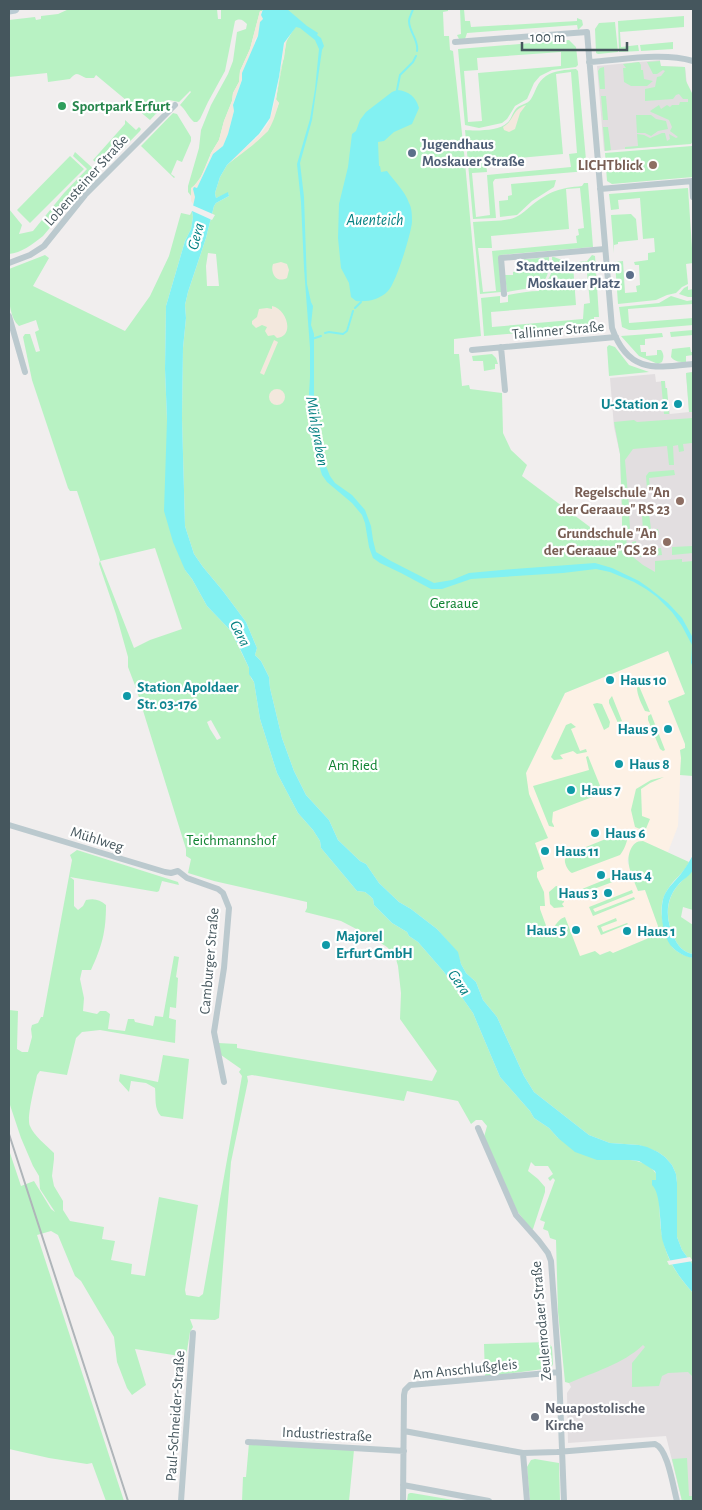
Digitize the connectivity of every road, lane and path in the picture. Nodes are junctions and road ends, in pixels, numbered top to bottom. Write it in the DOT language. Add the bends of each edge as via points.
graph roads {
  1 [pos="15,9"];
  2 [pos="9,10"];
  3 [pos="455,42"];
  4 [pos="693,61"];
  5 [pos="589,62"];
  6 [pos="175,105"];
  7 [pos="693,181"];
  8 [pos="600,189"];
  9 [pos="693,197"];
  10 [pos="605,248"];
  11 [pos="9,263"];
  12 [pos="504,294"];
  13 [pos="9,316"];
  14 [pos="616,337"];
  15 [pos="502,347"];
  16 [pos="472,350"];
  17 [pos="693,364"];
  18 [pos="25,372"];
  19 [pos="506,390"];
  20 [pos="9,825"];
  21 [pos="178,871"];
  22 [pos="224,1082"];
  23 [pos="478,1128"];
  24 [pos="193,1333"];
  25 [pos="559,1372"];
  26 [pos="404,1431"];
  27 [pos="248,1442"];
  28 [pos="404,1451"];
  29 [pos="562,1452"];
  30 [pos="523,1453"];
  31 [pos="403,1485"];
  32 [pos="181,1501"];
  33 [pos="403,1501"];
  34 [pos="489,1501"];
  35 [pos="527,1501"];
  36 [pos="564,1501"];
  37 [pos="677,1501"];
  1 -- 2 [label="main road"];
  3 -- 5 [label="street" via="587,32"];
  4 -- 5 [label="street" via="658,57"];
  5 -- 8 [label="street"];
  6 -- 11 [label="street, Lobensteiner Straße" via="85,195 44,246"];
  7 -- 8 [label="street"];
  7 -- 9 [label="street"];
  8 -- 10 [label="street"];
  10 -- 12 [label="street" via="501,258"];
  10 -- 14 [label="street" via="612,328"];
  13 -- 18 [label="street"];
  14 -- 15 [label="street, Tallinner Straße"];
  14 -- 17 [label="street" via="631,358 647,366 661,368"];
  15 -- 16 [label="street, Tallinner Straße"];
  15 -- 19 [label="street, Tallinner Straße"];
  20 -- 21 [label="street, Mühlweg" via="165,872"];
  21 -- 22 [label="street, Camburger Straße" via="186,878 218,889 229,908 214,1032"];
  23 -- 25 [label="street, Zeulenrodaer Straße" via="516,1215 540,1241 551,1261"];
  24 -- 32 [label="street, Paul-Schneider-Straße"];
  25 -- 26 [label="street, Am Anschlußgleis" via="410,1385 405,1390"];
  25 -- 29 [label="street, Zeulenrodaer Straße"];
  26 -- 28 [label="street"];
  26 -- 30 [label="street"];
  27 -- 28 [label="street, Industriestraße"];
  28 -- 31 [label="street"];
  29 -- 30 [label="street"];
  29 -- 36 [label="street, Zeulenrodaer Straße"];
  29 -- 37 [label="street" via="650,1443 659,1446"];
  30 -- 35 [label="street"];
  31 -- 33 [label="street"];
  31 -- 34 [label="street"];
}
